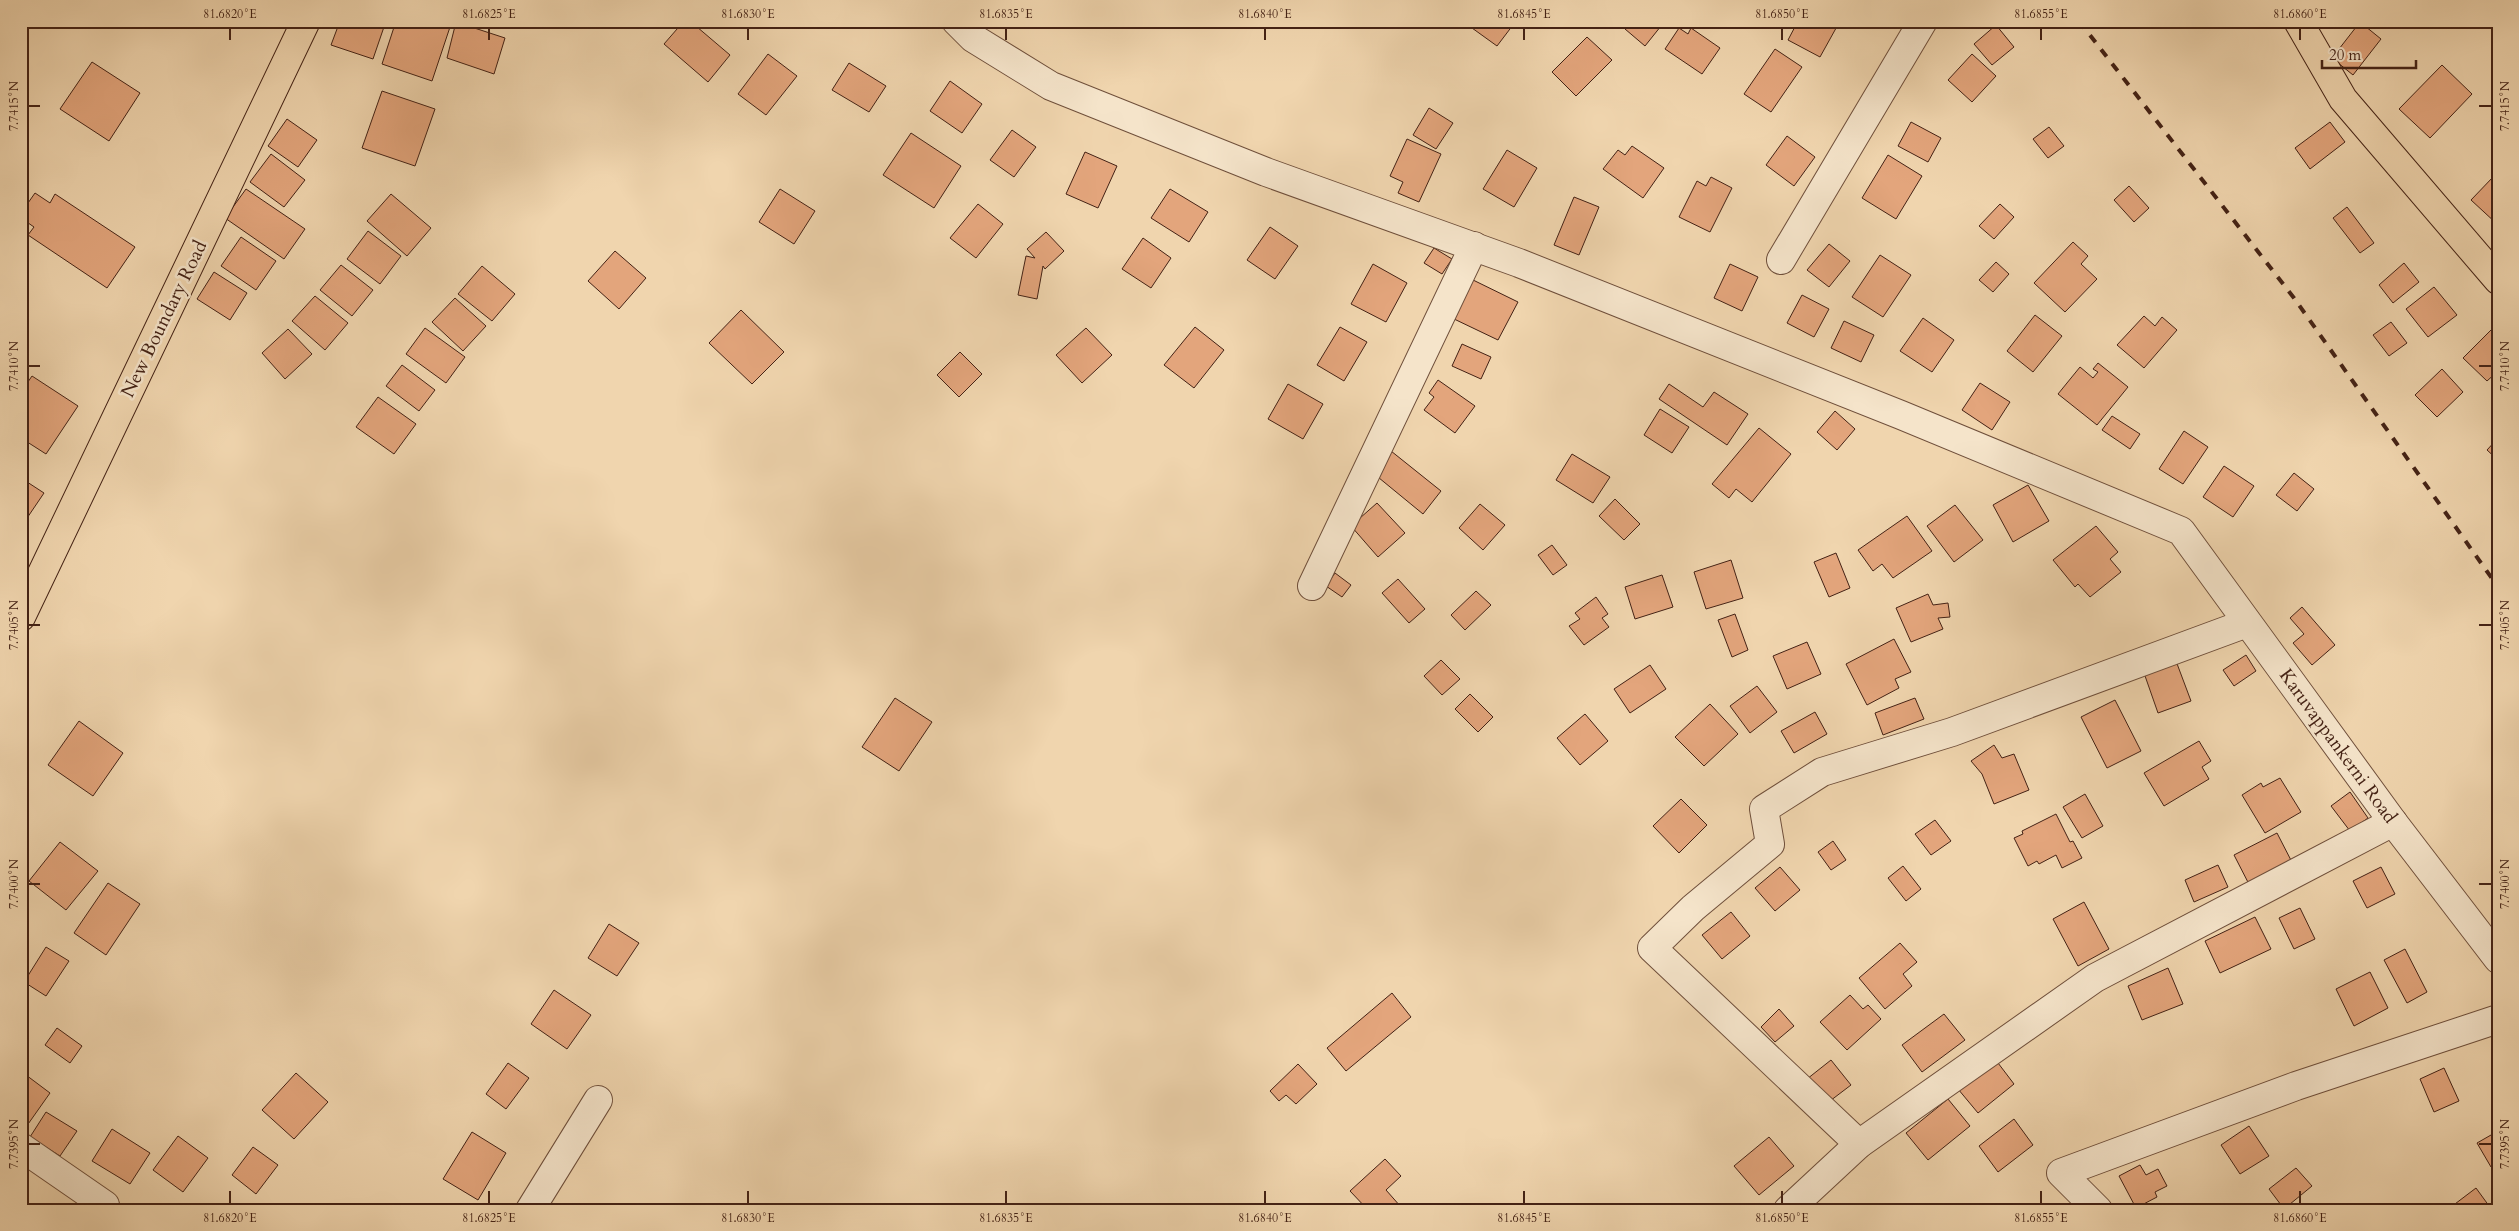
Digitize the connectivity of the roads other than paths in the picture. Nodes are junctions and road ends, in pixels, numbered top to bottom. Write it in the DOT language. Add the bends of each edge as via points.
graph roads {
  1 [pos="306,21"];
  2 [pos="956,21"];
  3 [pos="1923,21"];
  4 [pos="2298,21"];
  5 [pos="1474,246"];
  6 [pos="1781,260"];
  7 [pos="2498,280"];
  8 [pos="1312,586"];
  9 [pos="21,616"];
  10 [pos="2247,623"];
  11 [pos="2393,822"];
  12 [pos="2498,960"];
  13 [pos="2498,1019"];
  14 [pos="598,1100"];
  15 [pos="1858,1144"];
  16 [pos="21,1147"];
  17 [pos="105,1205"];
  18 [pos="530,1210"];
  19 [pos="1788,1210"];
  20 [pos="2098,1210"];
  1 -- 9 [label="main road, New Boundary Road"];
  2 -- 5 [label="street" via="973,38 1051,86 1266,172"];
  3 -- 6 [label="street"];
  4 -- 7 [label="main road" via="2343,99"];
  5 -- 8 [label="street"];
  5 -- 10 [label="street, Karuvappankerni Road" via="1902,415 2182,531"];
  10 -- 11 [label="street, Karuvappankerni Road"];
  10 -- 15 [label="street" via="1952,732 1822,772 1764,809 1770,844 1693,908 1652,948"];
  11 -- 12 [label="street, Karuvappankerni Road"];
  11 -- 15 [label="street" via="2095,978"];
  13 -- 20 [label="street" via="2296,1086 2061,1173"];
  14 -- 18 [label="street"];
  15 -- 19 [label="street"];
  16 -- 17 [label="street"];
}
